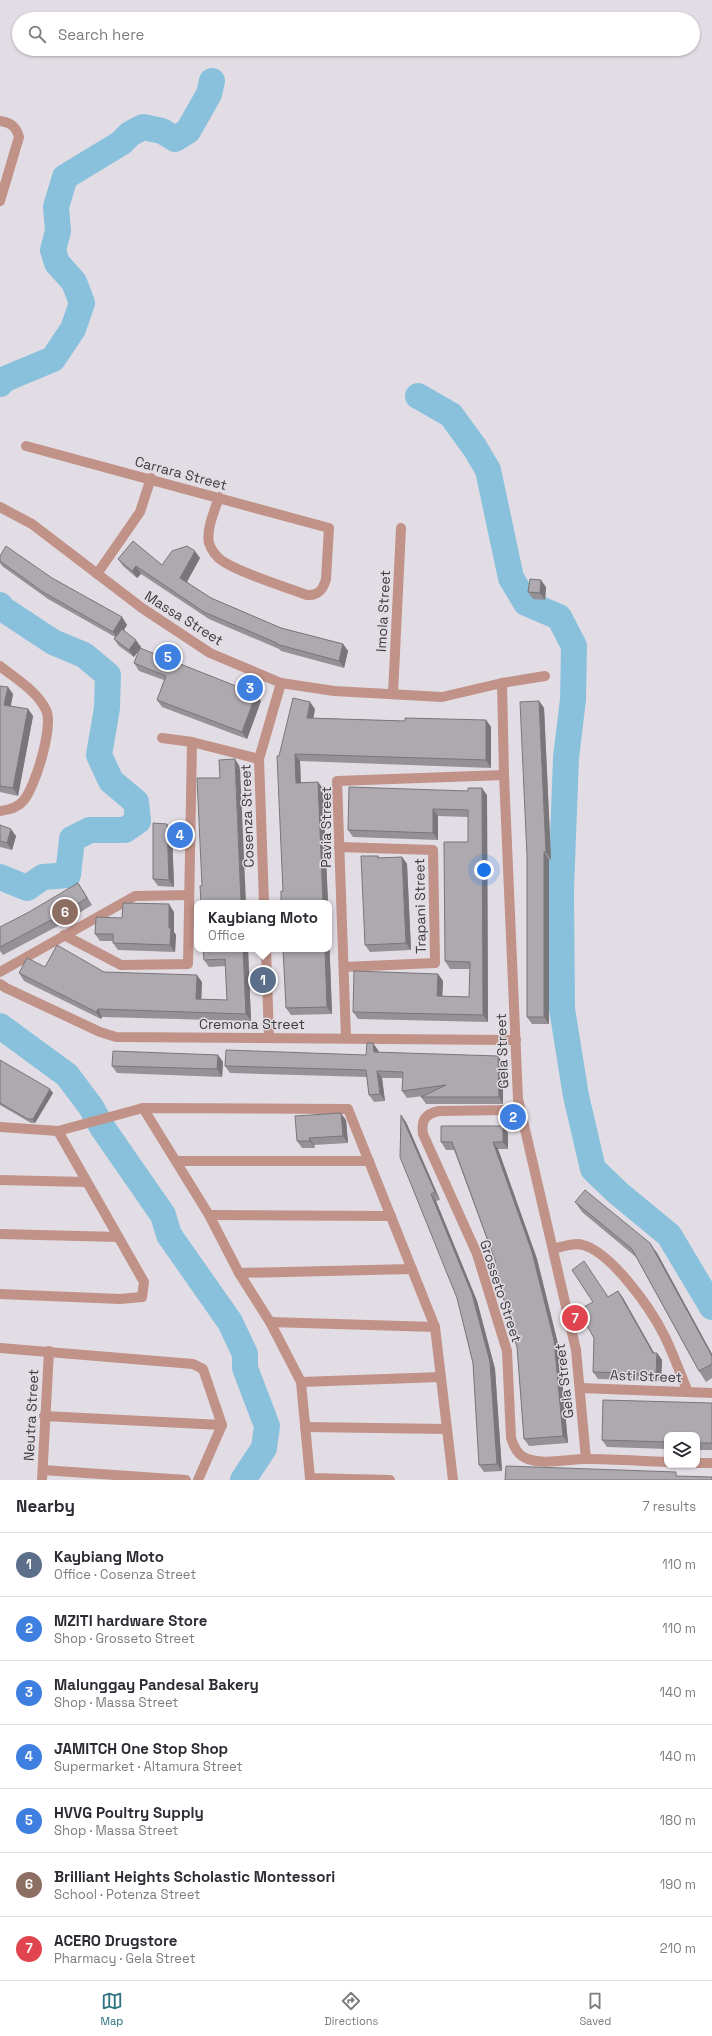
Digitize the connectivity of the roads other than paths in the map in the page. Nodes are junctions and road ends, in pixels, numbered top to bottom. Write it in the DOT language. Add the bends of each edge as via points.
graph roads {
  1 [pos="0,122"];
  2 [pos="0,201"];
  3 [pos="26,446"];
  4 [pos="151,478"];
  5 [pos="219,498"];
  6 [pos="0,506"];
  7 [pos="400,528"];
  8 [pos="97,574"];
  9 [pos="0,666"];
  10 [pos="544,676"];
  11 [pos="281,683"];
  12 [pos="502,683"];
  13 [pos="393,694"];
  14 [pos="162,738"];
  15 [pos="192,742"];
  16 [pos="259,759"];
  17 [pos="504,776"];
  18 [pos="0,811"];
  19 [pos="339,847"];
  20 [pos="188,895"];
  21 [pos="264,900"];
  22 [pos="64,935"];
  23 [pos="266,952"];
  24 [pos="344,967"];
  25 [pos="0,972"];
  26 [pos="0,984"];
  27 [pos="269,1038"];
  28 [pos="346,1038"];
  29 [pos="516,1040"];
  30 [pos="142,1108"];
  31 [pos="520,1110"];
  32 [pos="0,1127"];
  33 [pos="58,1131"];
  34 [pos="177,1161"];
  35 [pos="369,1161"];
  36 [pos="0,1180"];
  37 [pos="86,1182"];
  38 [pos="209,1214"];
  39 [pos="391,1216"];
  40 [pos="0,1234"];
  41 [pos="118,1237"];
  42 [pos="553,1249"];
  43 [pos="412,1269"];
  44 [pos="239,1273"];
  45 [pos="0,1294"];
  46 [pos="270,1322"];
  47 [pos="435,1327"];
  48 [pos="0,1348"];
  49 [pos="49,1351"];
  50 [pos="441,1377"];
  51 [pos="301,1382"];
  52 [pos="580,1388"];
  53 [pos="688,1392"];
  54 [pos="712,1392"];
  55 [pos="44,1416"];
  56 [pos="222,1425"];
  57 [pos="305,1427"];
  58 [pos="447,1429"];
  59 [pos="586,1459"];
  60 [pos="664,1462"];
  61 [pos="700,1463"];
  62 [pos="712,1463"];
  63 [pos="42,1475"];
  64 [pos="186,1480"];
  65 [pos="198,1480"];
  66 [pos="390,1480"];
  67 [pos="453,1480"];
  1 -- 2 [label="street" via="9,123 16,128 19,137"];
  3 -- 4 [label="street, Carrara Street"];
  4 -- 5 [label="street, Carrara Street"];
  4 -- 8 [label="street" via="140,512"];
  5 -- 5 [label="street, Carrara Street" via="209,542 214,553 223,562 307,595 313,596 324,587 329,528"];
  6 -- 8 [label="street, Massa Street" via="32,524"];
  7 -- 13 [label="street, Imola Street"];
  8 -- 11 [label="street, Massa Street" via="142,608 210,653"];
  9 -- 18 [label="street" via="38,699 47,711 48,724 30,792 16,807"];
  10 -- 12 [label="street, Massa Street"];
  11 -- 13 [label="street, Massa Street" via="334,691"];
  11 -- 16 [label="street, Cosenza Street"];
  12 -- 13 [label="street, Massa Street" via="442,697"];
  12 -- 17 [label="street, Gela Street"];
  14 -- 15 [label="street"];
  15 -- 16 [label="street"];
  15 -- 20 [label="street"];
  16 -- 21 [label="street, Cosenza Street"];
  17 -- 19 [label="street, Pavia Street" via="337,781"];
  17 -- 29 [label="street, Gela Street"];
  19 -- 24 [label="street, Pavia Street"];
  19 -- 24 [label="street, Trapani Street" via="433,850 435,963"];
  20 -- 22 [label="street" via="135,896"];
  20 -- 22 [label="street" via="188,964 121,965"];
  22 -- 25 [label="street"];
  23 -- 27 [label="street"];
  24 -- 28 [label="street, Pavia Street"];
  26 -- 27 [label="street, Cremona Street" via="100,1032 116,1037"];
  27 -- 28 [label="street, Cremona Street"];
  28 -- 29 [label="street, Cremona Street"];
  29 -- 31 [label="street, Gela Street"];
  30 -- 33 [label="street"];
  30 -- 34 [label="street"];
  30 -- 35 [label="street" via="348,1108"];
  31 -- 42 [label="street, Gela Street"];
  31 -- 59 [label="street, Grosseto Street" via="430,1113 422,1124 423,1134 477,1254 507,1350 511,1438 514,1446 519,1454 534,1461"];
  32 -- 33 [label="street"];
  33 -- 37 [label="street"];
  34 -- 35 [label="street"];
  34 -- 38 [label="street"];
  35 -- 39 [label="street"];
  36 -- 37 [label="street"];
  37 -- 41 [label="street"];
  38 -- 39 [label="street"];
  38 -- 44 [label="street"];
  39 -- 43 [label="street"];
  40 -- 41 [label="street"];
  41 -- 45 [label="street" via="144,1282 142,1297 120,1299"];
  42 -- 52 [label="street, Gela Street" via="576,1350"];
  42 -- 53 [label="street" via="581,1244 596,1252 620,1272 651,1312 664,1335"];
  43 -- 44 [label="street"];
  43 -- 47 [label="street"];
  44 -- 46 [label="street"];
  46 -- 47 [label="street"];
  46 -- 51 [label="street"];
  47 -- 50 [label="street"];
  48 -- 49 [label="street"];
  49 -- 55 [label="street, Neutra Street"];
  49 -- 56 [label="street" via="193,1364 203,1369"];
  50 -- 51 [label="street"];
  50 -- 58 [label="street"];
  51 -- 57 [label="street"];
  52 -- 53 [label="street, Asti Street"];
  52 -- 59 [label="street, Gela Street"];
  53 -- 54 [label="street, Asti Street"];
  55 -- 56 [label="street"];
  55 -- 63 [label="street, Neutra Street"];
  56 -- 65 [label="street"];
  57 -- 58 [label="street"];
  57 -- 66 [label="street" via="310,1478"];
  58 -- 67 [label="street"];
  59 -- 60 [label="street, Grosseto Street"];
  61 -- 62 [label="street"];
  63 -- 64 [label="street"];
}
